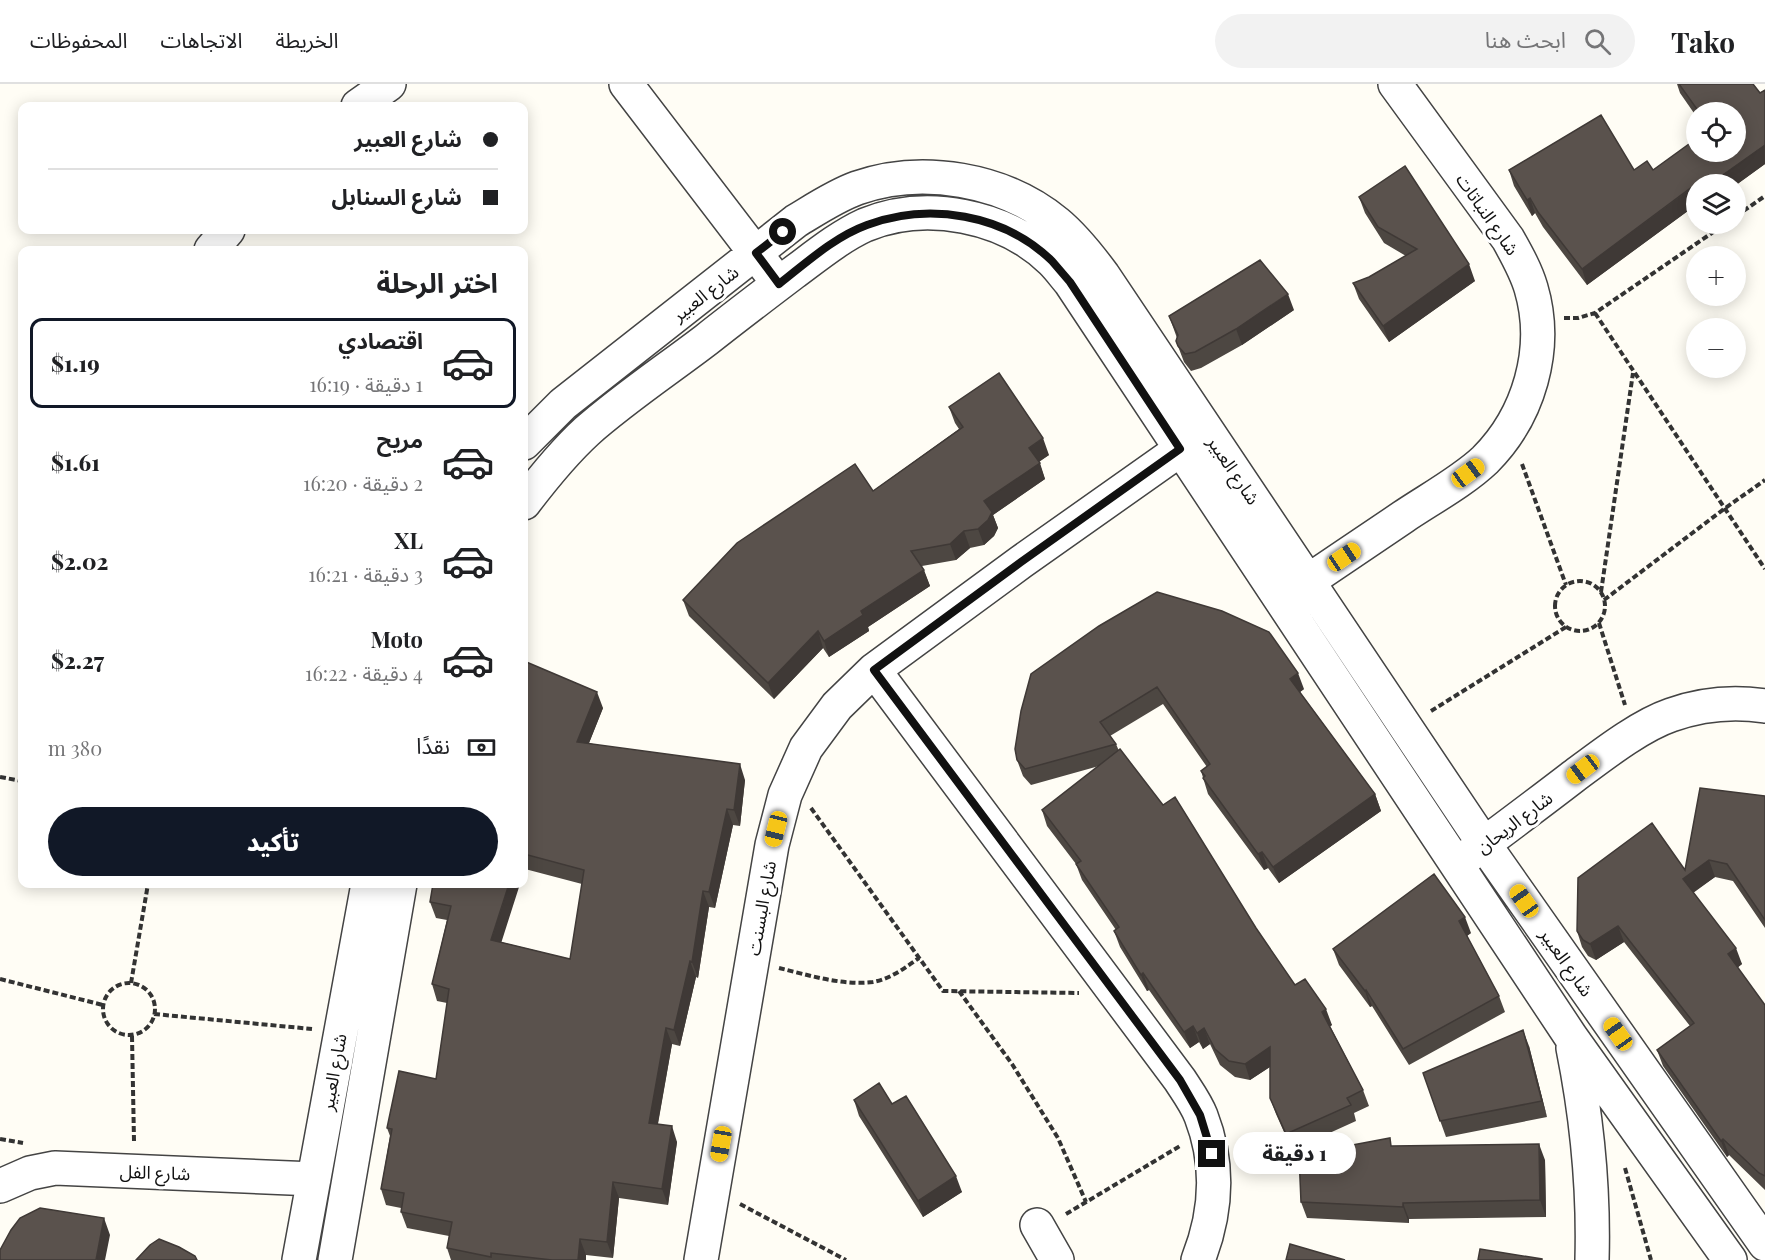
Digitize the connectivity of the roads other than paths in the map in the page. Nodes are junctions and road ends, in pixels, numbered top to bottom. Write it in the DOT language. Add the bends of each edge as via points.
graph roads {
  1 [pos="389,84"];
  2 [pos="626,84"];
  3 [pos="1395,84"];
  4 [pos="364,102"];
  5 [pos="225,234"];
  6 [pos="214,246"];
  7 [pos="756,253"];
  8 [pos="779,284"];
  9 [pos="1208,430"];
  10 [pos="528,439"];
  11 [pos="1180,449"];
  12 [pos="528,498"];
  13 [pos="1308,581"];
  14 [pos="1280,600"];
  15 [pos="874,670"];
  16 [pos="1765,706"];
  17 [pos="1484,844"];
  18 [pos="1457,864"];
  19 [pos="367,888"];
  20 [pos="399,888"];
  21 [pos="1571,1037"];
  22 [pos="314,1179"];
  23 [pos="0,1185"];
  24 [pos="1048,1222"];
  25 [pos="1765,1244"];
  26 [pos="299,1260"];
  27 [pos="335,1260"];
  28 [pos="701,1260"];
  29 [pos="1057,1260"];
  30 [pos="1198,1260"];
  31 [pos="1592,1260"];
  32 [pos="1730,1260"];
  1 -- 4 [label="street"];
  2 -- 7 [label="street"];
  3 -- 13 [label="street, شارع النباتات" via="1508,239 1521,263 1537,315 1537,356 1528,395 1510,431 1484,461"];
  5 -- 6 [label="street"];
  7 -- 8 [label="street"];
  7 -- 9 [label="street, شارع العبير" via="796,221 858,188 927,177 995,189 1056,222 1082,247"];
  7 -- 10 [label="street, شارع العبير" via="563,404"];
  8 -- 11 [label="street, شارع العبير" via="839,240 865,225 892,217 949,214 1004,229 1029,243 1070,282"];
  8 -- 12 [label="street, شارع العبير" via="587,431"];
  9 -- 11 [label="street, شارع البسنت"];
  9 -- 13 [label="street, شارع العبير"];
  11 -- 14 [label="street, شارع العبير"];
  11 -- 15 [label="street, شارع البسنت"];
  13 -- 14 [label="street, شارع النباتات"];
  13 -- 17 [label="street, شارع العبير"];
  14 -- 18 [label="street, شارع العبير"];
  15 -- 28 [label="street, شارع البسنت" via="837,706 807,748 785,795 772,845"];
  15 -- 30 [label="street" via="1180,1080 1200,1115 1212,1154 1215,1195 1208,1235"];
  16 -- 17 [label="street, شارع الريحان" via="1705,705 1668,716 1600,757"];
  17 -- 18 [label="street, شارع الريحان"];
  17 -- 25 [label="street, شارع العبير"];
  18 -- 21 [label="street, شارع العبير"];
  19 -- 22 [label="street, شارع العبير"];
  20 -- 27 [label="street, شارع العبير"];
  21 -- 31 [label="street" via="1590,1157"];
  21 -- 32 [label="street, شارع العبير"];
  22 -- 23 [label="street, شارع الفل" via="55,1168"];
  22 -- 26 [label="street, شارع العبير"];
  24 -- 29 [label="street"];
}
